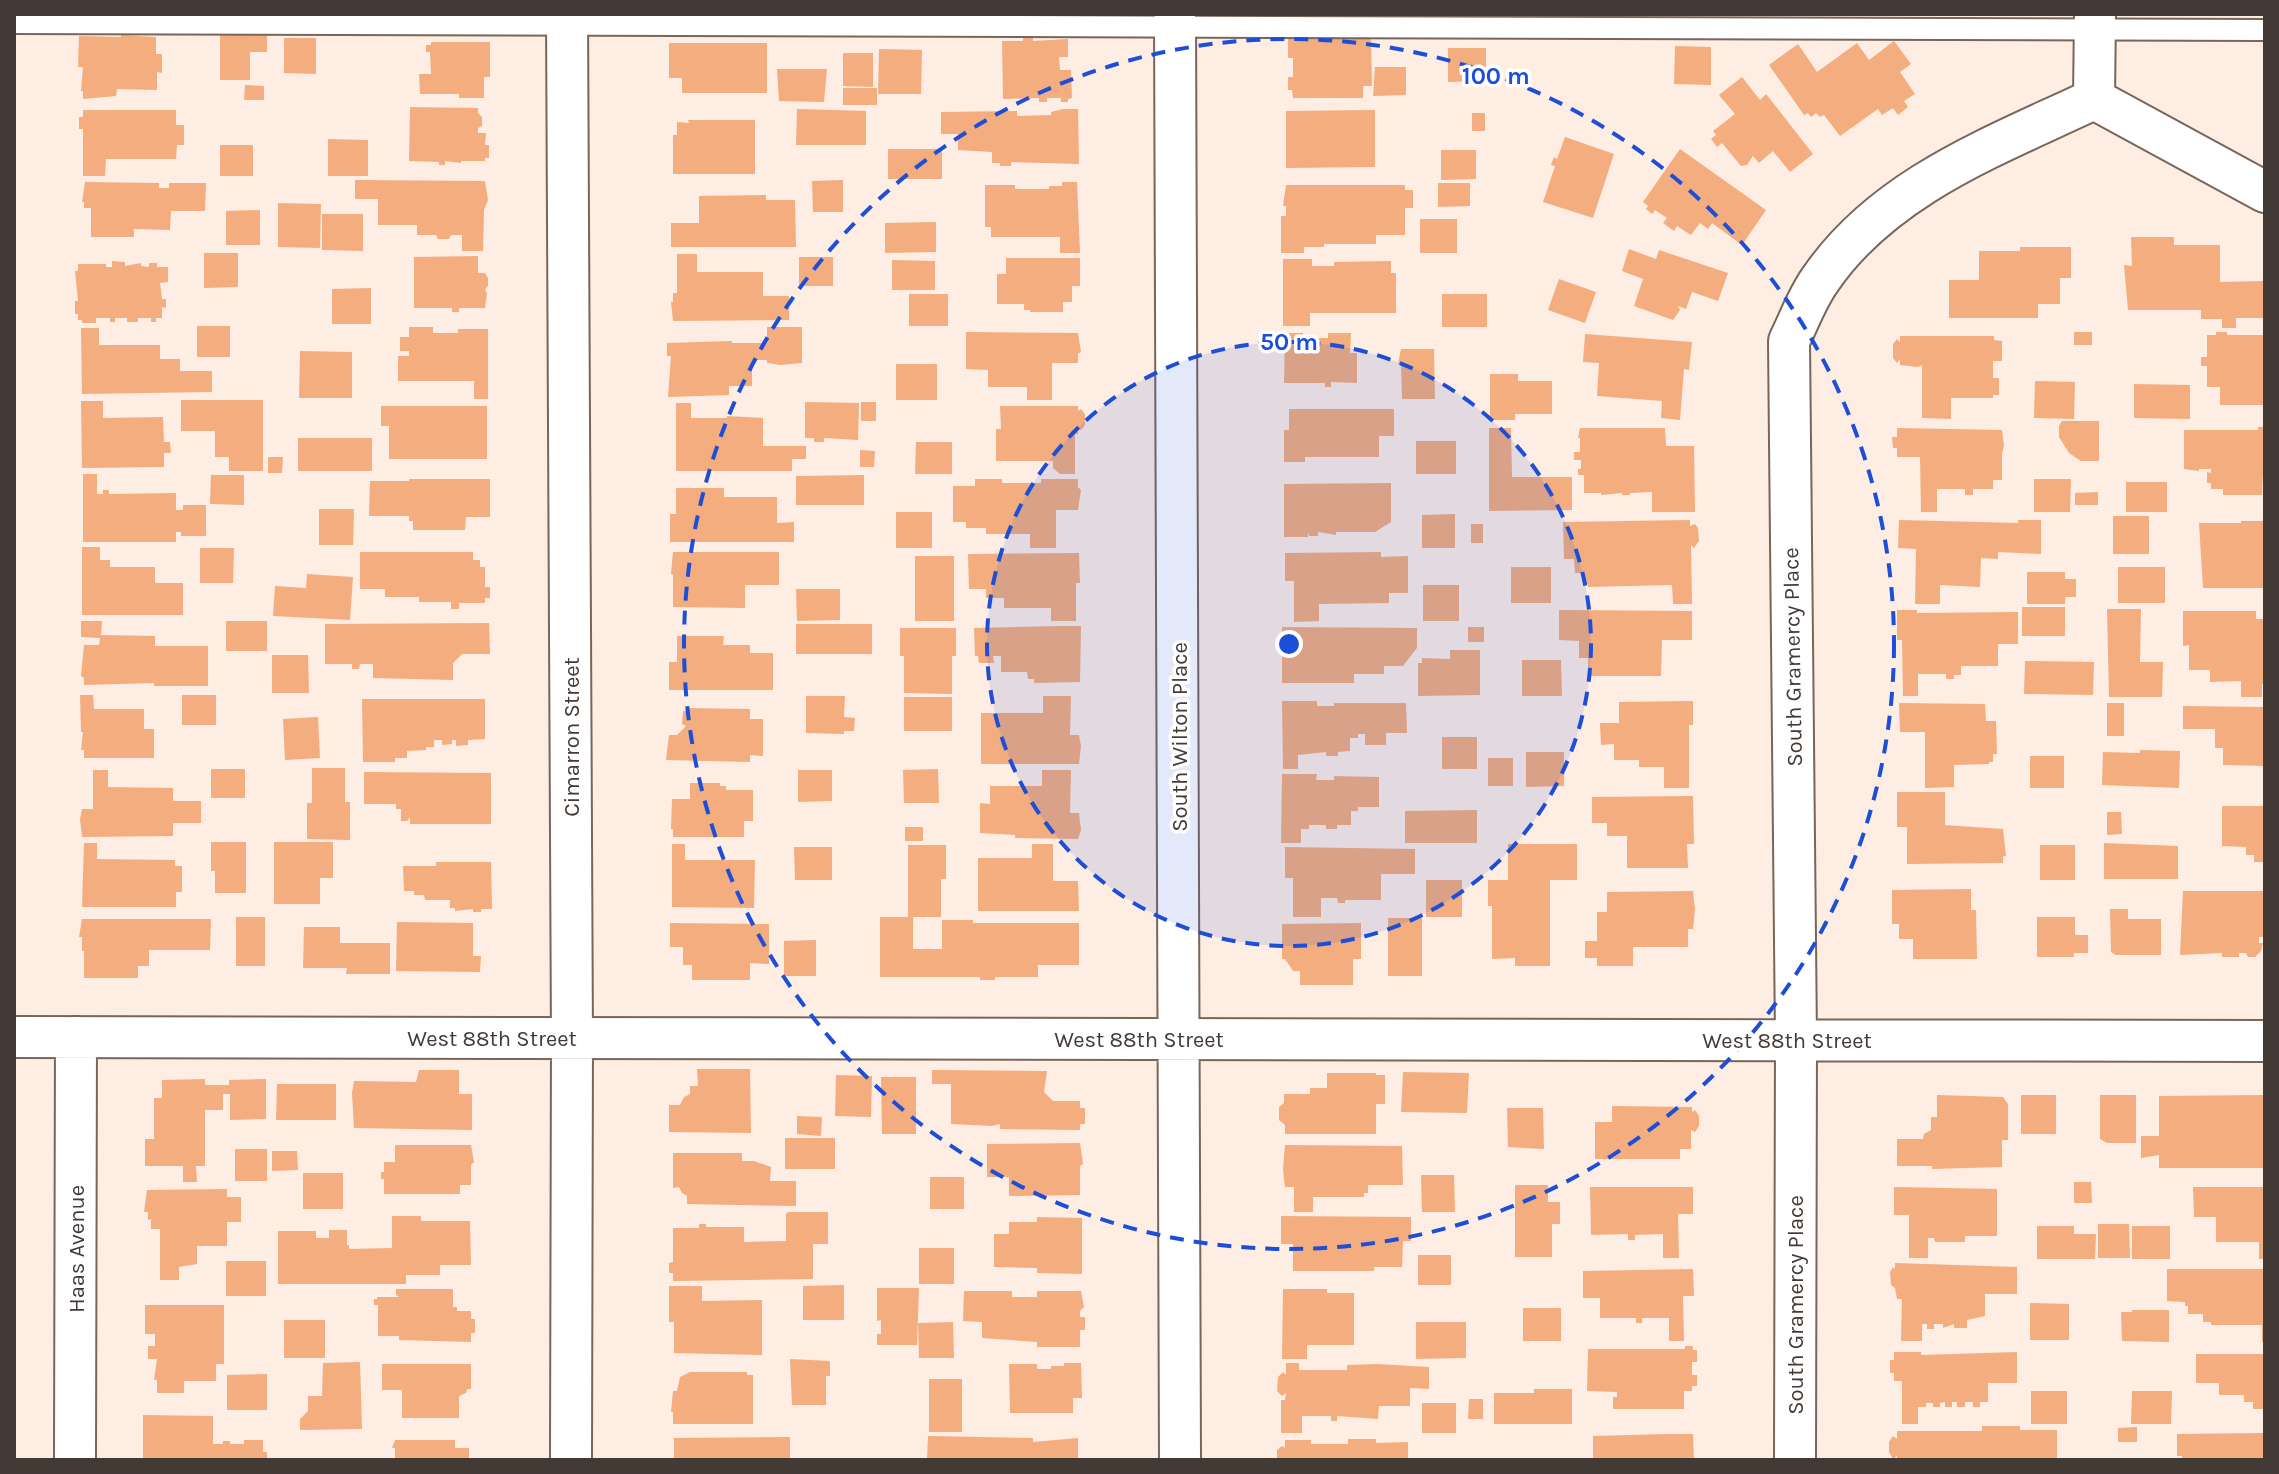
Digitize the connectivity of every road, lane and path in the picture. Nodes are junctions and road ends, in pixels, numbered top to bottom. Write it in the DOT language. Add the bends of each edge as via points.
graph roads {
  1 [pos="567,19"];
  2 [pos="1175,20"];
  3 [pos="2095,22"];
  4 [pos="14,23"];
  5 [pos="2265,30"];
  6 [pos="2094,99"];
  7 [pos="2265,192"];
  8 [pos="14,1037"];
  9 [pos="76,1037"];
  10 [pos="572,1039"];
  11 [pos="1180,1039"];
  12 [pos="1796,1040"];
  13 [pos="2265,1041"];
  14 [pos="75,1460"];
  15 [pos="571,1460"];
  16 [pos="1180,1460"];
  17 [pos="1795,1460"];
  1 -- 2 [label="lane"];
  1 -- 4 [label="lane"];
  1 -- 10 [label="street, Cimarron Street"];
  2 -- 3 [label="lane"];
  2 -- 11 [label="street, South Wilton Place"];
  3 -- 5 [label="lane"];
  3 -- 6 [label="street"];
  6 -- 7 [label="street"];
  6 -- 12 [label="street, South Gramercy Place" via="1927,180 1861,231 1819,281 1789,341"];
  8 -- 9 [label="street, West 88th Street"];
  9 -- 10 [label="street, West 88th Street"];
  9 -- 14 [label="street, Haas Avenue"];
  10 -- 11 [label="street, West 88th Street"];
  10 -- 15 [label="street, Cimarron Street"];
  11 -- 12 [label="street, West 88th Street"];
  11 -- 16 [label="street, South Wilton Place"];
  12 -- 13 [label="street, West 88th Street"];
  12 -- 17 [label="street, South Gramercy Place"];
}
